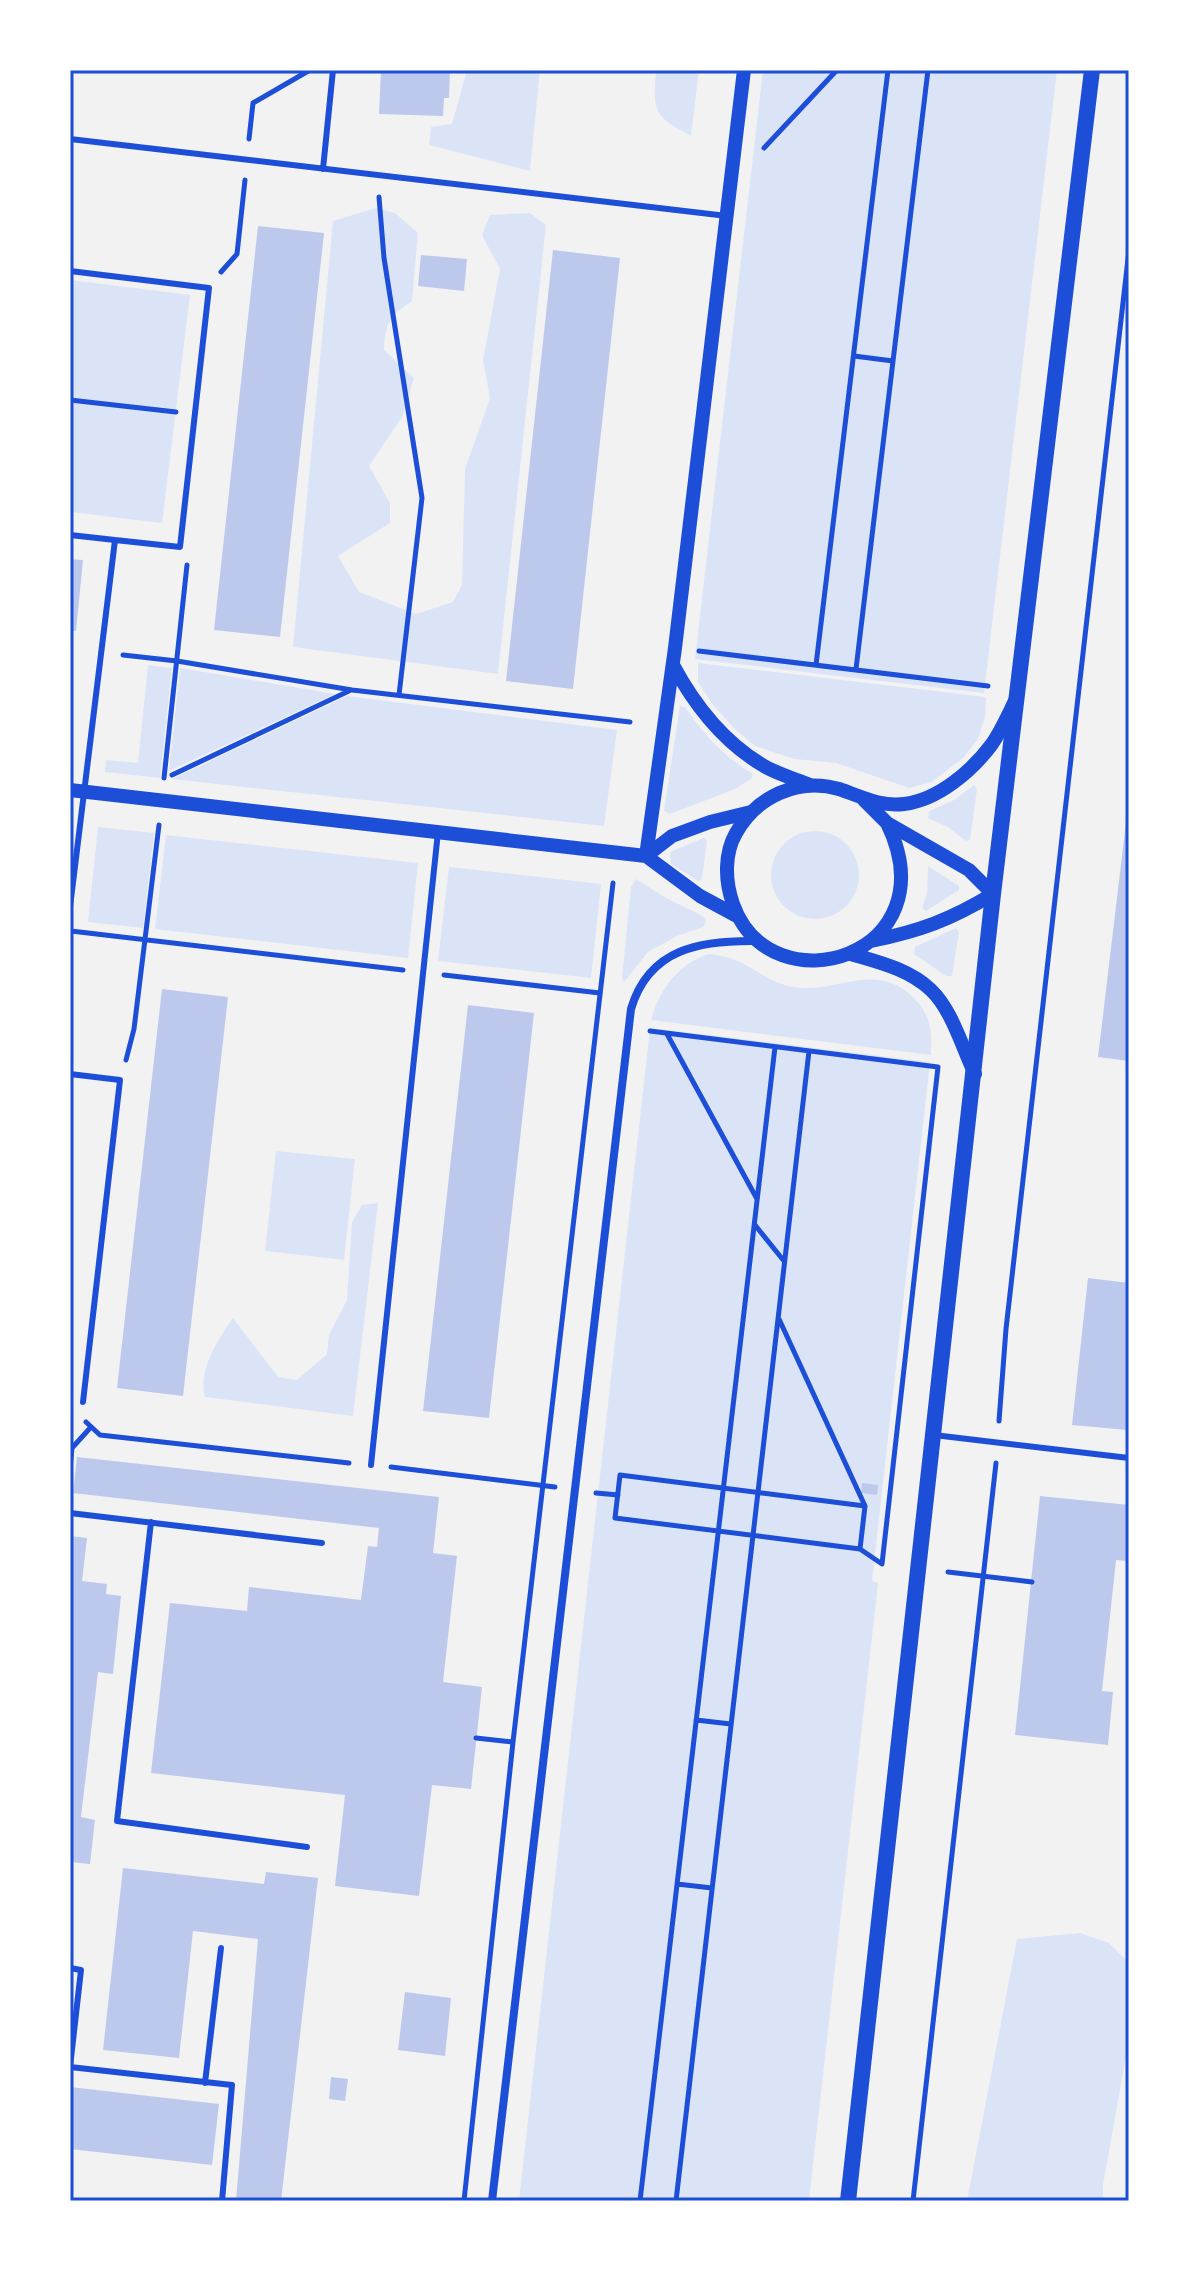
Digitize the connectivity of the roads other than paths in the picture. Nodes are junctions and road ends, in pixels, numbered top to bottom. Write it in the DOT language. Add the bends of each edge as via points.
graph roads {
  1 [pos="333,70"];
  2 [pos="744,70"];
  3 [pos="1092,70"];
  4 [pos="70,139"];
  5 [pos="323,169"];
  6 [pos="727,216"];
  7 [pos="70,271"];
  8 [pos="70,535"];
  9 [pos="115,540"];
  10 [pos="673,665"];
  11 [pos="1017,697"];
  12 [pos="810,785"];
  13 [pos="77,791"];
  14 [pos="864,800"];
  15 [pos="751,812"];
  16 [pos="887,823"];
  17 [pos="438,832"];
  18 [pos="646,856"];
  19 [pos="993,894"];
  20 [pos="70,907"];
  21 [pos="737,916"];
  22 [pos="758,941"];
  23 [pos="871,941"];
  24 [pos="851,954"];
  25 [pos="70,1074"];
  26 [pos="975,1074"];
  27 [pos="83,1402"];
  28 [pos="934,1435"];
  29 [pos="1129,1458"];
  30 [pos="371,1465"];
  31 [pos="70,1513"];
  32 [pos="151,1522"];
  33 [pos="322,1543"];
  34 [pos="307,1847"];
  35 [pos="221,1948"];
  36 [pos="70,1968"];
  37 [pos="205,2083"];
  38 [pos="222,2201"];
  39 [pos="492,2201"];
  40 [pos="848,2201"];
  1 -- 5 [label="lane"];
  2 -- 6 [label="street"];
  3 -- 11 [label="main road"];
  4 -- 5 [label="lane"];
  5 -- 6 [label="lane"];
  6 -- 10 [label="street"];
  7 -- 9 [label="lane" via="209,288 180,547"];
  8 -- 9 [label="lane"];
  9 -- 13 [label="lane"];
  10 -- 12 [label="street" via="714,727 764,766"];
  10 -- 18 [label="street"];
  11 -- 14 [label="street" via="993,743 936,793 903,804"];
  11 -- 19 [label="main road"];
  12 -- 14 [label="street"];
  12 -- 15 [label="street" via="768,798"];
  13 -- 17 [label="street"];
  13 -- 20 [label="lane"];
  14 -- 16 [label="street"];
  15 -- 18 [label="street" via="672,836"];
  15 -- 21 [label="street" via="735,835 727,862 728,890"];
  16 -- 19 [label="street" via="969,870"];
  16 -- 23 [label="street" via="903,872 889,922"];
  17 -- 18 [label="street"];
  17 -- 30 [label="lane"];
  18 -- 21 [label="street"];
  19 -- 23 [label="street" via="916,932"];
  19 -- 26 [label="main road"];
  21 -- 22 [label="street"];
  22 -- 24 [label="street" via="787,957 819,961"];
  22 -- 39 [label="street" via="717,940 687,948 646,975 631,1009"];
  23 -- 24 [label="street"];
  24 -- 26 [label="street" via="910,975 932,991"];
  25 -- 27 [label="lane" via="120,1080"];
  26 -- 28 [label="main road"];
  28 -- 29 [label="lane"];
  28 -- 40 [label="main road"];
  31 -- 32 [label="lane"];
  32 -- 33 [label="lane"];
  32 -- 34 [label="lane" via="117,1821"];
  35 -- 37 [label="lane"];
  36 -- 37 [label="lane" via="81,1970 70,2067"];
  37 -- 38 [label="lane" via="232,2085"];
}
